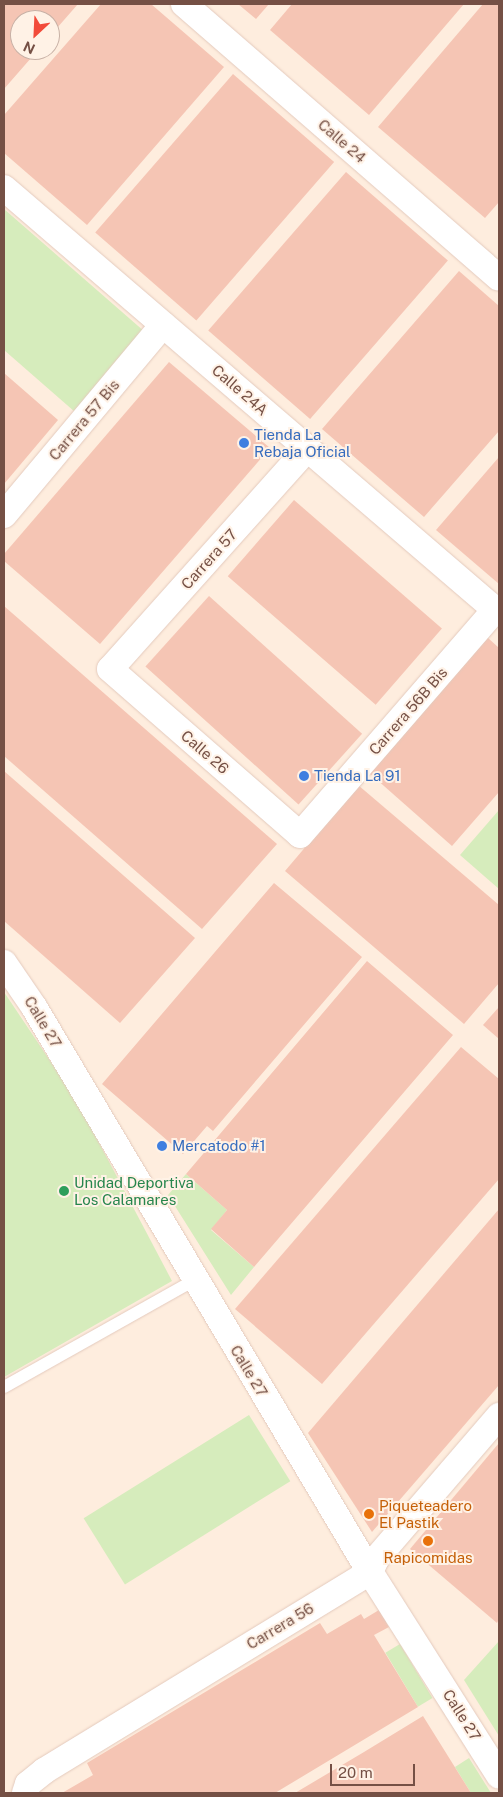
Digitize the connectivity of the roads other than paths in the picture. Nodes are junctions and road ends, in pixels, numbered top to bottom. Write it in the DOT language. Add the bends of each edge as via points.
graph roads {
  1 [pos="184,4"];
  2 [pos="4,188"];
  3 [pos="499,278"];
  4 [pos="163,325"];
  5 [pos="307,449"];
  6 [pos="4,515"];
  7 [pos="497,611"];
  8 [pos="110,670"];
  9 [pos="300,835"];
  10 [pos="4,964"];
  11 [pos="195,1280"];
  12 [pos="4,1387"];
  13 [pos="499,1416"];
  14 [pos="370,1572"];
  15 [pos="499,1775"];
  16 [pos="25,1793"];
  1 -- 3 [label="street, Calle 24"];
  2 -- 4 [label="street, Calle 24A"];
  4 -- 5 [label="street, Calle 24A"];
  4 -- 6 [label="street, Carrera 57 Bis"];
  5 -- 7 [label="street, Calle 24A"];
  5 -- 8 [label="street, Carrera 57"];
  7 -- 9 [label="street, Carrera 56B Bis"];
  8 -- 9 [label="street, Calle 26"];
  10 -- 11 [label="street, Calle 27" via="34,1007"];
  11 -- 12 [label="lane"];
  11 -- 14 [label="street, Calle 27"];
  13 -- 14 [label="street, Carrera 56" via="376,1559"];
  14 -- 15 [label="street, Calle 27"];
  14 -- 16 [label="street, Carrera 56" via="44,1771 28,1784"];
}
